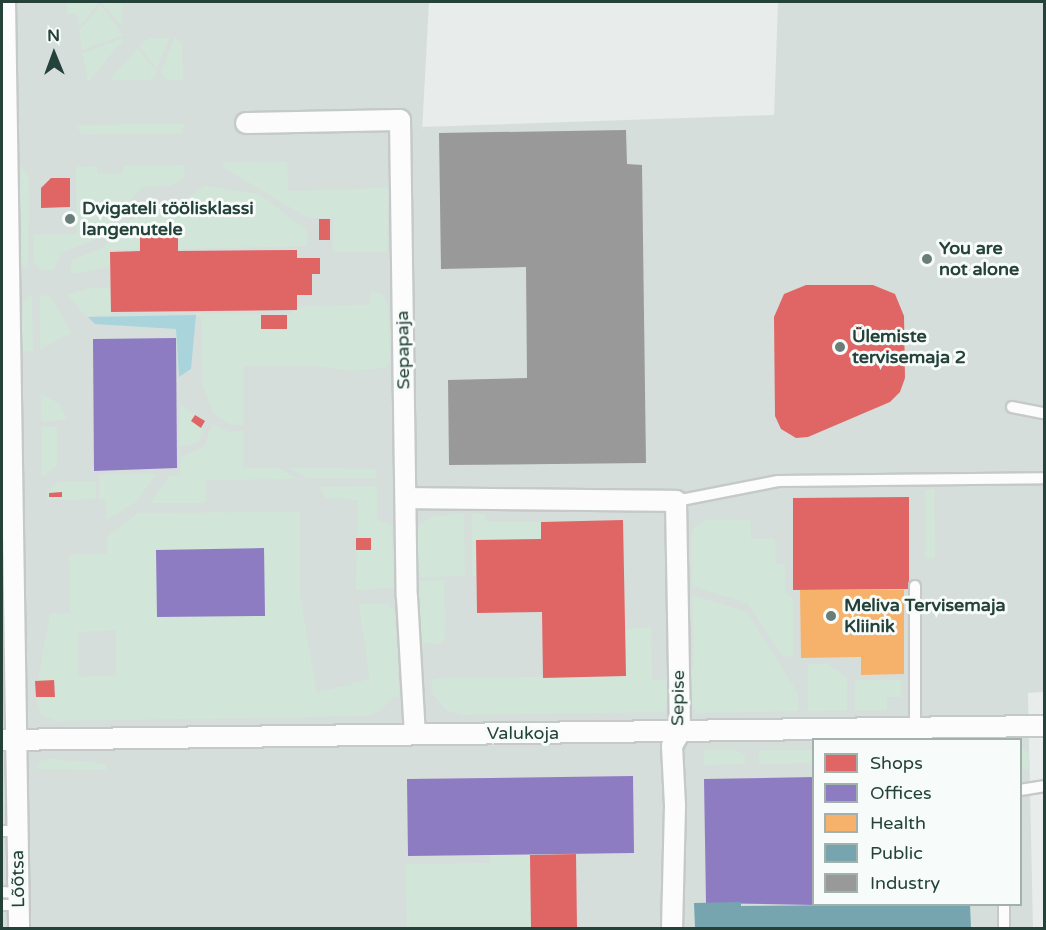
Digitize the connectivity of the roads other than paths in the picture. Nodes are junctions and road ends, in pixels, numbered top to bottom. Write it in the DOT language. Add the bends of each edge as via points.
graph roads {
  1 [pos="5,2"];
  2 [pos="246,123"];
  3 [pos="1012,407"];
  4 [pos="1044,414"];
  5 [pos="1044,478"];
  6 [pos="405,498"];
  7 [pos="676,501"];
  8 [pos="915,586"];
  9 [pos="1044,726"];
  10 [pos="915,728"];
  11 [pos="680,732"];
  12 [pos="415,734"];
  13 [pos="8,740"];
  14 [pos="1044,786"];
  15 [pos="1022,790"];
  16 [pos="9,831"];
  17 [pos="10,899"];
  18 [pos="1004,906"];
  19 [pos="19,928"];
  20 [pos="672,928"];
  21 [pos="1004,928"];
  1 -- 13 [label="street, Lõõtsa"];
  2 -- 6 [label="street, Sepapaja" via="400,120"];
  3 -- 4 [label="lane"];
  5 -- 7 [label="lane" via="778,481"];
  6 -- 7 [label="street"];
  6 -- 12 [label="street, Sepapaja"];
  7 -- 11 [label="street, Sepise"];
  8 -- 10 [label="lane"];
  9 -- 10 [label="street, Valukoja"];
  10 -- 11 [label="street, Valukoja"];
  11 -- 12 [label="street, Valukoja"];
  11 -- 20 [label="street, Sepise" via="672,746"];
  12 -- 13 [label="street, Valukoja"];
  13 -- 16 [label="street, Lõõtsa"];
  14 -- 15 [label="lane"];
  16 -- 17 [label="street, Lõõtsa"];
  17 -- 19 [label="street, Lõõtsa"];
  18 -- 21 [label="lane"];
}
